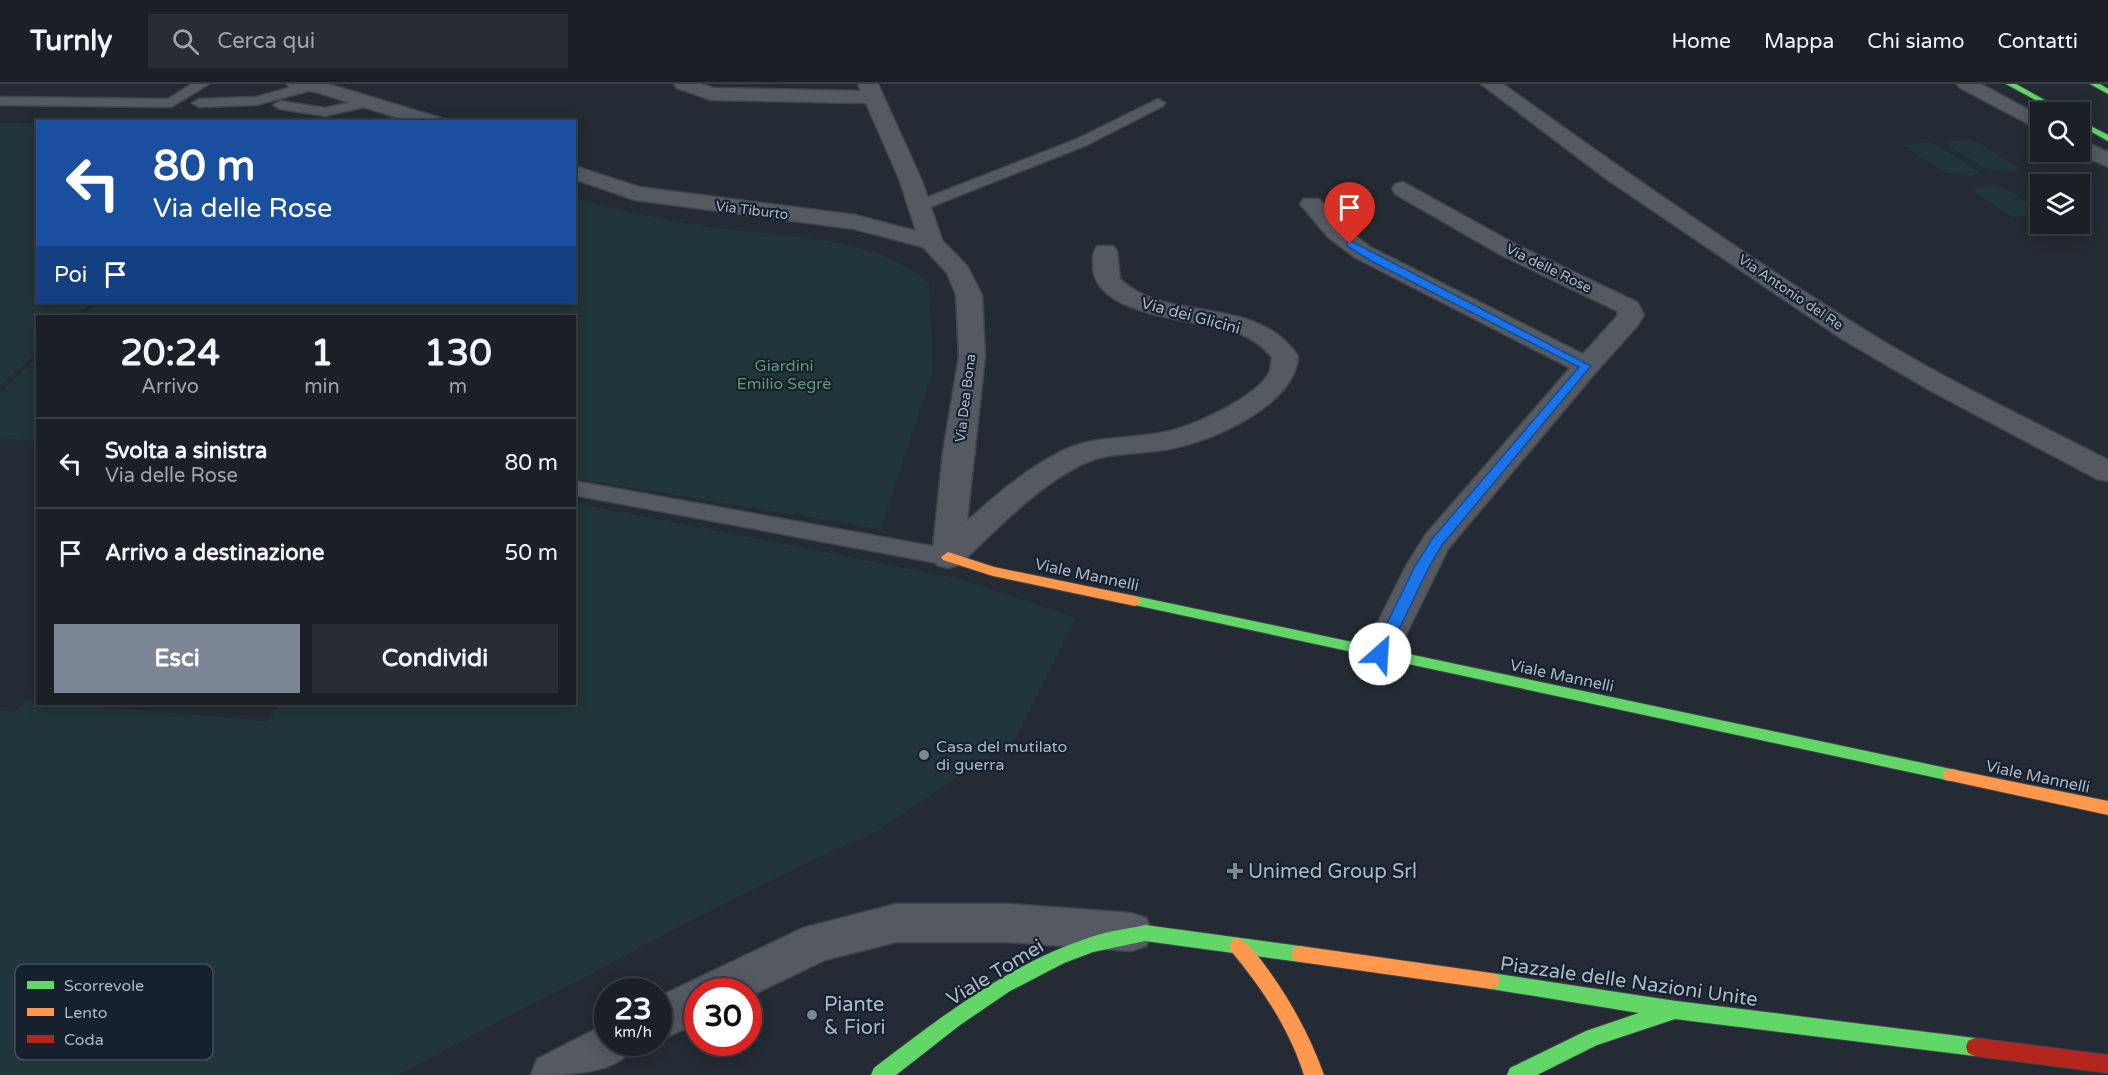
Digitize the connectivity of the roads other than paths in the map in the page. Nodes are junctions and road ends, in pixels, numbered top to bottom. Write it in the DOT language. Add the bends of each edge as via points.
graph roads {
  1 [pos="202,84"];
  2 [pos="684,84"];
  3 [pos="1491,84"];
  4 [pos="1967,84"];
  5 [pos="2010,84"];
  6 [pos="2094,84"];
  7 [pos="304,85"];
  8 [pos="871,91"];
  9 [pos="353,92"];
  10 [pos="2108,92"];
  11 [pos="0,101"];
  12 [pos="2043,102"];
  13 [pos="199,103"];
  14 [pos="1158,103"];
  15 [pos="280,105"];
  16 [pos="2030,119"];
  17 [pos="429,120"];
  18 [pos="2090,128"];
  19 [pos="2108,138"];
  20 [pos="2090,152"];
  21 [pos="2108,161"];
  22 [pos="576,173"];
  23 [pos="1403,189"];
  24 [pos="1311,204"];
  25 [pos="919,206"];
  26 [pos="931,242"];
  27 [pos="1106,251"];
  28 [pos="1586,366"];
  29 [pos="2108,472"];
  30 [pos="576,488"];
  31 [pos="948,557"];
  32 [pos="1380,654"];
  33 [pos="2108,808"];
  34 [pos="1145,933"];
  35 [pos="1238,946"];
  36 [pos="742,978"];
  37 [pos="1676,1010"];
  38 [pos="594,1053"];
  39 [pos="2108,1065"];
  40 [pos="554,1075"];
  41 [pos="881,1075"];
  42 [pos="1314,1075"];
  43 [pos="1516,1075"];
  1 -- 11 [label="lane" via="171,103"];
  2 -- 8 [label="street" via="711,94"];
  3 -- 29 [label="street, Via Antonio del Re" via="1612,173 1851,333"];
  4 -- 16 [label="street"];
  5 -- 12 [label="street"];
  6 -- 10 [label="street"];
  7 -- 9 [label="street"];
  7 -- 13 [label="lane" via="256,100"];
  8 -- 25 [label="street, Via Dea Bona"];
  9 -- 15 [label="lane" via="325,112"];
  9 -- 17 [label="street"];
  14 -- 25 [label="lane" via="1082,142"];
  18 -- 19 [label="street"];
  20 -- 21 [label="street"];
  22 -- 26 [label="street, Via Tiburto" via="634,193 855,222"];
  23 -- 28 [label="street, Via delle Rose" via="1509,250 1628,307 1629,320"];
  24 -- 28 [label="street" via="1340,236 1368,255"];
  25 -- 26 [label="street, Via Dea Bona"];
  26 -- 31 [label="street, Via Dea Bona" via="958,271 969,295 972,356"];
  27 -- 31 [label="street, Via dei Glicini" via="1108,280 1119,292 1145,304 1197,313 1264,336 1285,356 1282,378 1260,397 1188,435 1089,451 1071,458 1022,490"];
  28 -- 32 [label="street, Via delle Rose" via="1437,542"];
  30 -- 31 [label="lane"];
  31 -- 32 [label="street, Viale Mannelli" via="1010,575"];
  32 -- 33 [label="street, Viale Mannelli"];
  34 -- 35 [label="street, Piazzale delle Nazioni Unite"];
  34 -- 36 [label="street" via="1008,923 896,923 818,942"];
  34 -- 41 [label="street, Viale Tomei" via="1088,945 1007,982"];
  35 -- 37 [label="street, Piazzale delle Nazioni Unite"];
  35 -- 42 [label="street" via="1287,1012 1310,1058"];
  37 -- 39 [label="street, Piazzale delle Nazioni Unite"];
  37 -- 43 [label="street" via="1593,1037"];
  38 -- 40 [label="street"];
}
